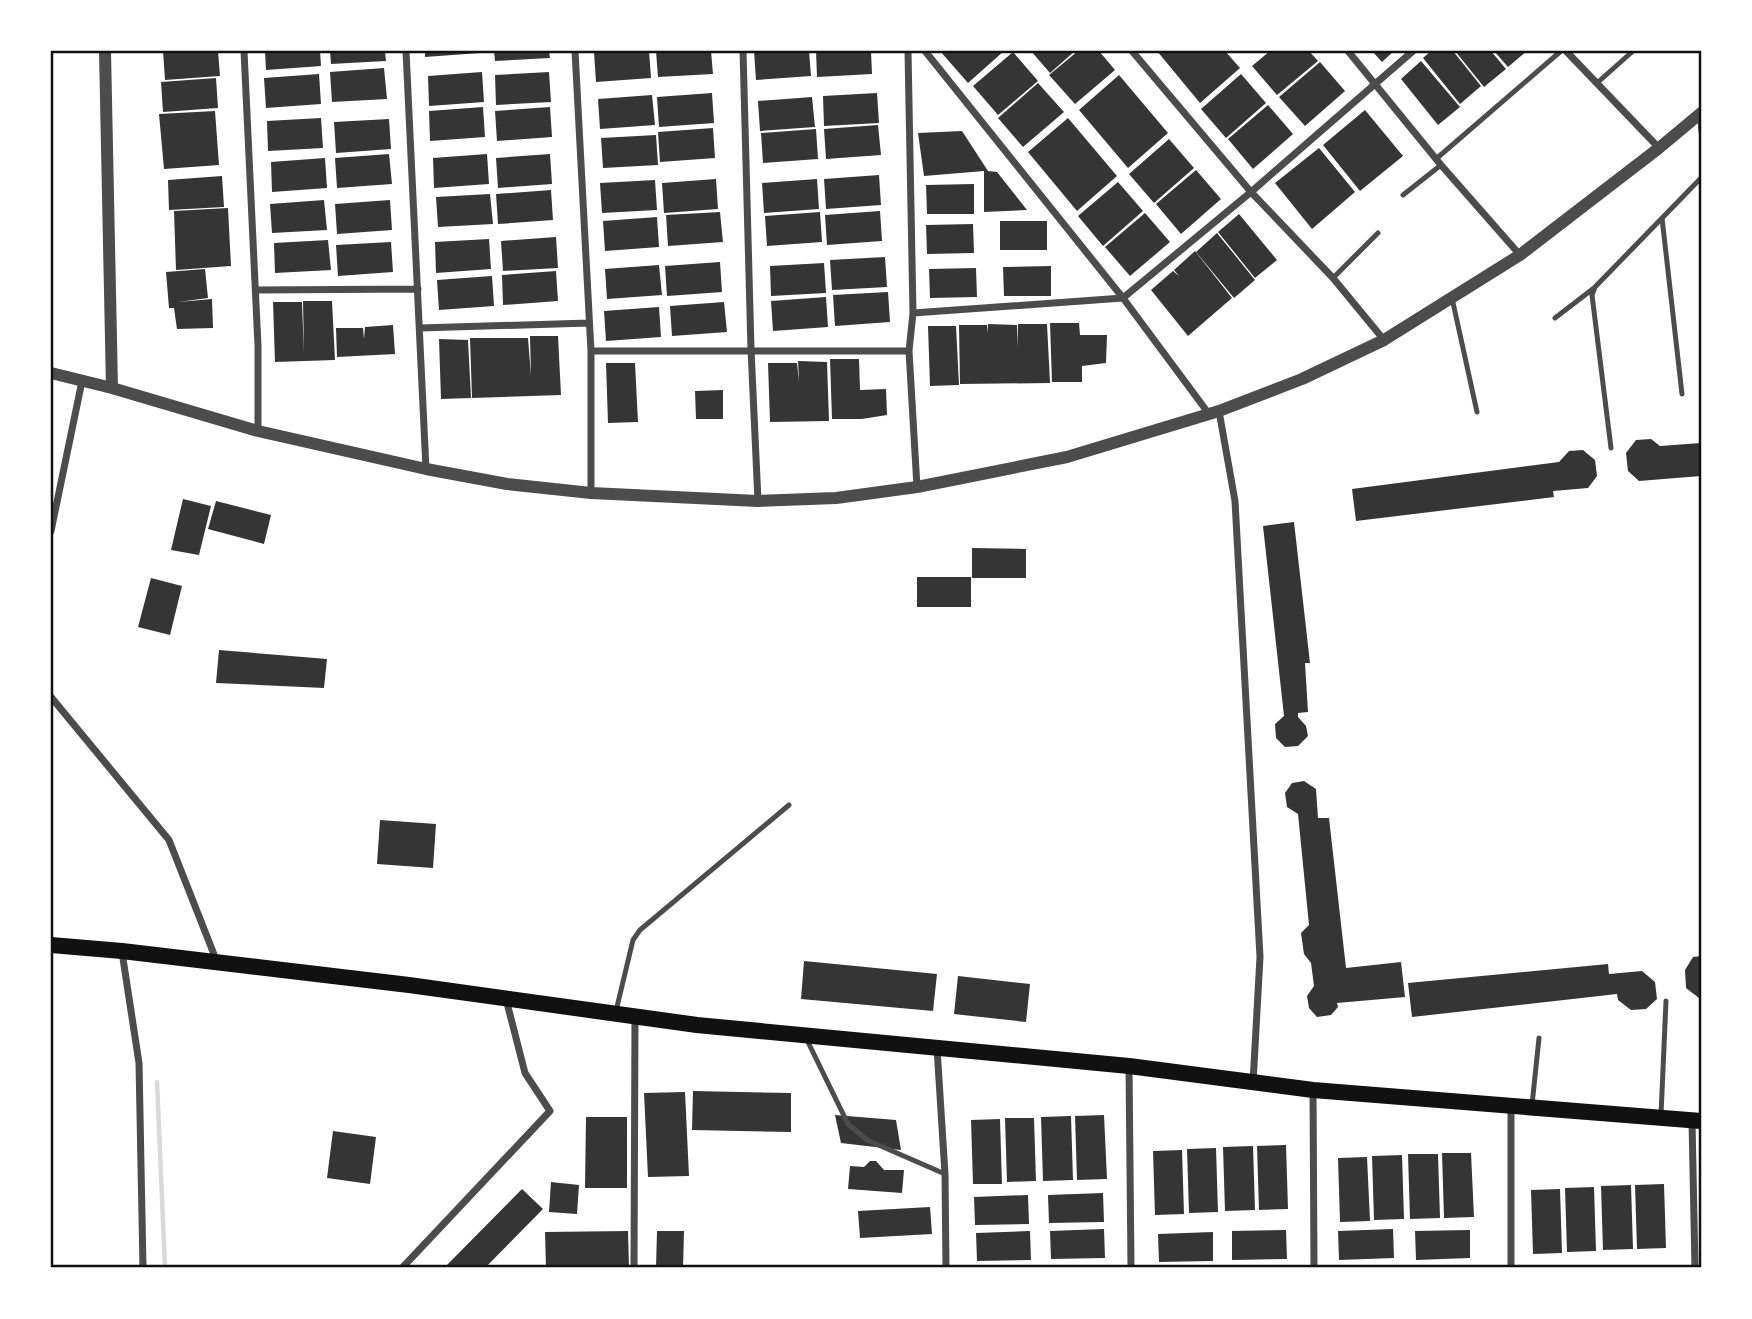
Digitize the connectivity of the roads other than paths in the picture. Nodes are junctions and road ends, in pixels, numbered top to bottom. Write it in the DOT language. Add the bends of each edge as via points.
graph roads {
  1 [pos="105,51"];
  2 [pos="244,51"];
  3 [pos="406,51"];
  4 [pos="575,51"];
  5 [pos="743,51"];
  6 [pos="908,51"];
  7 [pos="925,51"];
  8 [pos="1132,51"];
  9 [pos="1348,51"];
  10 [pos="1413,51"];
  11 [pos="1564,51"];
  12 [pos="1633,51"];
  13 [pos="1597,83"];
  14 [pos="1376,84"];
  15 [pos="1701,114"];
  16 [pos="1701,132"];
  17 [pos="1660,148"];
  18 [pos="1439,162"];
  19 [pos="1701,178"];
  20 [pos="1251,192"];
  21 [pos="1403,195"];
  22 [pos="1662,218"];
  23 [pos="1378,233"];
  24 [pos="1520,255"];
  25 [pos="1333,278"];
  26 [pos="1595,287"];
  27 [pos="418,289"];
  28 [pos="256,290"];
  29 [pos="1123,298"];
  30 [pos="1452,298"];
  31 [pos="913,313"];
  32 [pos="1555,318"];
  33 [pos="589,323"];
  34 [pos="420,328"];
  35 [pos="1384,340"];
  36 [pos="751,349"];
  37 [pos="591,351"];
  38 [pos="909,351"];
  39 [pos="51,373"];
  40 [pos="82,381"];
  41 [pos="112,388"];
  42 [pos="1682,394"];
  43 [pos="1214,412"];
  44 [pos="1477,412"];
  45 [pos="258,431"];
  46 [pos="1611,449"];
  47 [pos="426,469"];
  48 [pos="917,487"];
  49 [pos="592,493"];
  50 [pos="758,501"];
  51 [pos="51,531"];
  52 [pos="51,697"];
  53 [pos="789,805"];
  54 [pos="51,945"];
  55 [pos="122,951"];
  56 [pos="217,962"];
  57 [pos="506,999"];
  58 [pos="1666,1000"];
  59 [pos="616,1014"];
  60 [pos="635,1017"];
  61 [pos="804,1035"];
  62 [pos="1539,1038"];
  63 [pos="937,1048"];
  64 [pos="1129,1066"];
  65 [pos="1253,1083"];
  66 [pos="1313,1090"];
  67 [pos="1511,1106"];
  68 [pos="1532,1108"];
  69 [pos="1661,1118"];
  70 [pos="1697,1121"];
  71 [pos="944,1174"];
  72 [pos="143,1268"];
  73 [pos="402,1268"];
  74 [pos="635,1268"];
  75 [pos="946,1268"];
  76 [pos="1130,1268"];
  77 [pos="1314,1268"];
  78 [pos="1511,1268"];
  79 [pos="1695,1268"];
  1 -- 41 [label="street"];
  2 -- 28 [label="street"];
  3 -- 27 [label="street"];
  4 -- 33 [label="street"];
  5 -- 36 [label="street"];
  6 -- 31 [label="street"];
  7 -- 29 [label="street"];
  8 -- 20 [label="street"];
  9 -- 14 [label="street"];
  10 -- 14 [label="street"];
  11 -- 13 [label="street"];
  11 -- 18 [label="lane"];
  12 -- 13 [label="lane"];
  13 -- 17 [label="street"];
  14 -- 18 [label="street"];
  14 -- 20 [label="street"];
  15 -- 16 [label="lane"];
  15 -- 17 [label="street"];
  17 -- 24 [label="street"];
  18 -- 21 [label="lane"];
  18 -- 24 [label="street"];
  19 -- 22 [label="lane"];
  20 -- 25 [label="street"];
  20 -- 29 [label="street"];
  22 -- 26 [label="lane"];
  22 -- 42 [label="lane"];
  23 -- 25 [label="lane"];
  24 -- 30 [label="street"];
  25 -- 35 [label="street"];
  26 -- 32 [label="lane"];
  26 -- 46 [label="lane" via="1592,295"];
  27 -- 28 [label="street"];
  27 -- 34 [label="street"];
  28 -- 45 [label="street"];
  29 -- 31 [label="street"];
  29 -- 43 [label="street"];
  30 -- 35 [label="street"];
  30 -- 44 [label="lane"];
  31 -- 38 [label="street"];
  33 -- 34 [label="street"];
  33 -- 37 [label="street"];
  34 -- 47 [label="street"];
  35 -- 43 [label="street" via="1302,379"];
  36 -- 37 [label="street"];
  36 -- 38 [label="street"];
  36 -- 50 [label="street"];
  37 -- 49 [label="street"];
  38 -- 48 [label="street"];
  39 -- 40 [label="street"];
  40 -- 41 [label="street"];
  40 -- 51 [label="street"];
  41 -- 45 [label="street"];
  43 -- 48 [label="street" via="1067,457"];
  43 -- 65 [label="street" via="1235,500 1260,957"];
  45 -- 47 [label="street"];
  47 -- 49 [label="street"];
  48 -- 50 [label="street" via="836,498"];
  49 -- 50 [label="street"];
  52 -- 56 [label="street" via="169,840"];
  53 -- 59 [label="lane" via="639,930"];
  54 -- 55 [label="main road"];
  55 -- 56 [label="main road"];
  55 -- 72 [label="street" via="139,1063"];
  56 -- 57 [label="main road"];
  57 -- 59 [label="main road"];
  57 -- 73 [label="street" via="525,1073 550,1111"];
  58 -- 69 [label="lane"];
  59 -- 60 [label="main road"];
  60 -- 61 [label="main road"];
  60 -- 74 [label="street"];
  61 -- 63 [label="main road"];
  61 -- 71 [label="lane" via="848,1124 879,1146"];
  62 -- 68 [label="lane"];
  63 -- 64 [label="main road"];
  63 -- 71 [label="street"];
  64 -- 65 [label="main road"];
  64 -- 76 [label="street"];
  65 -- 66 [label="main road"];
  66 -- 67 [label="main road"];
  66 -- 77 [label="street"];
  67 -- 68 [label="main road"];
  67 -- 78 [label="street"];
  68 -- 69 [label="main road"];
  69 -- 70 [label="main road"];
  70 -- 79 [label="street"];
  71 -- 75 [label="street"];
}
